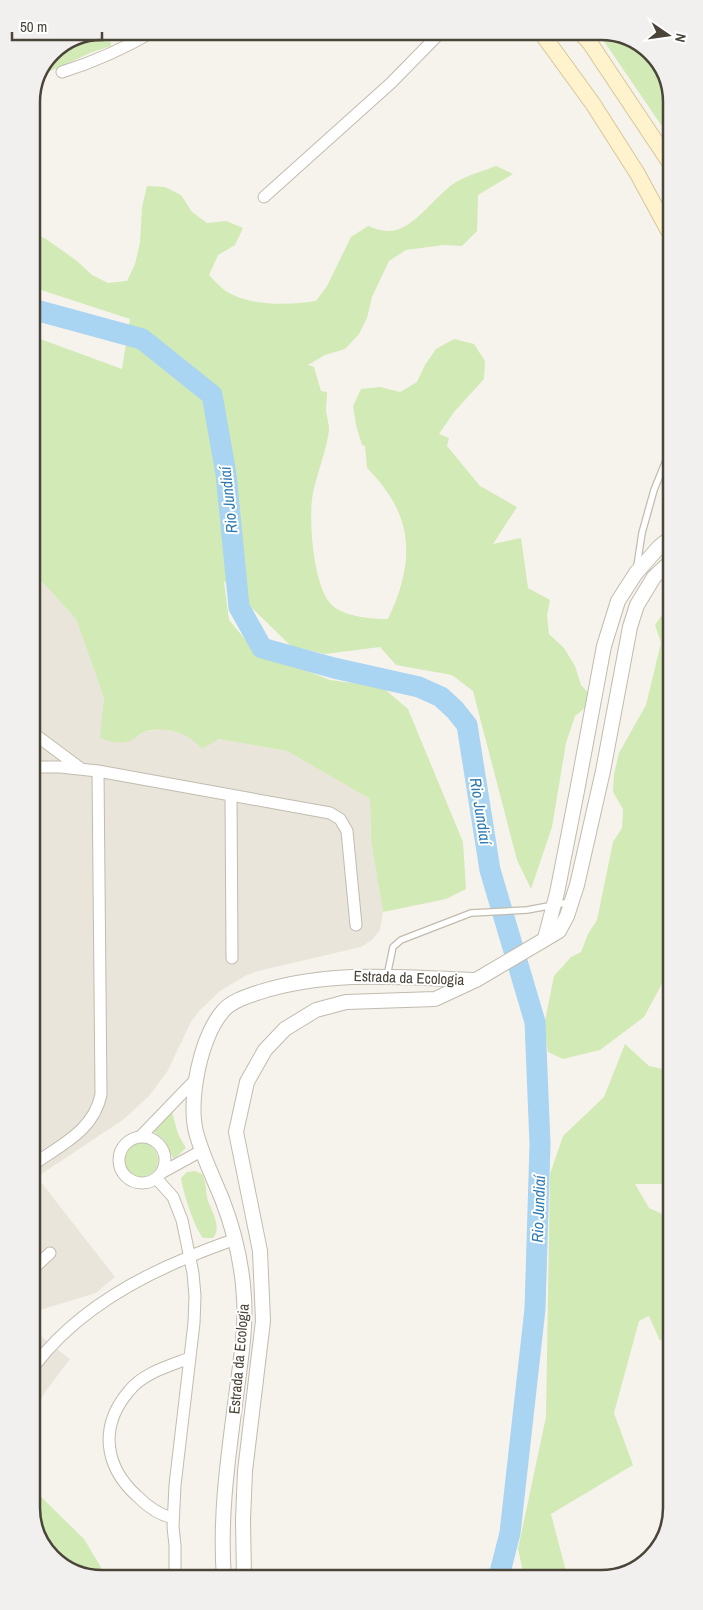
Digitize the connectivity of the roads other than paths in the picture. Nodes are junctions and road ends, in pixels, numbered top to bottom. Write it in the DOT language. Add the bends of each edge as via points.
graph roads {
  1 [pos="140,40"];
  2 [pos="433,40"];
  3 [pos="547,40"];
  4 [pos="587,40"];
  5 [pos="62,72"];
  6 [pos="663,152"];
  7 [pos="264,197"];
  8 [pos="663,221"];
  9 [pos="663,468"];
  10 [pos="663,544"];
  11 [pos="663,569"];
  12 [pos="636,573"];
  13 [pos="40,738"];
  14 [pos="40,767"];
  15 [pos="80,768"];
  16 [pos="98,771"];
  17 [pos="231,795"];
  18 [pos="572,902"];
  19 [pos="554,905"];
  20 [pos="356,924"];
  21 [pos="545,938"];
  22 [pos="232,958"];
  23 [pos="387,976"];
  24 [pos="476,980"];
  25 [pos="196,1079"];
  26 [pos="140,1137"];
  27 [pos="202,1150"];
  28 [pos="40,1160"];
  29 [pos="159,1176"];
  30 [pos="235,1239"];
  31 [pos="50,1253"];
  32 [pos="189,1256"];
  33 [pos="40,1262"];
  34 [pos="40,1358"];
  35 [pos="190,1358"];
  36 [pos="173,1518"];
  37 [pos="175,1570"];
  38 [pos="224,1570"];
  39 [pos="244,1570"];
  1 -- 5 [label="street"];
  2 -- 7 [label="street" via="391,83"];
  3 -- 8 [label="main road" via="603,120"];
  4 -- 6 [label="main road"];
  9 -- 12 [label="lane" via="642,532"];
  10 -- 12 [label="street"];
  11 -- 18 [label="street" via="637,605 630,627 603,771"];
  12 -- 19 [label="street" via="618,602 604,646"];
  13 -- 15 [label="street"];
  14 -- 15 [label="street"];
  15 -- 16 [label="street"];
  16 -- 17 [label="street"];
  16 -- 28 [label="street" via="101,1095 85,1128"];
  17 -- 20 [label="street" via="325,812 340,819 348,837"];
  17 -- 22 [label="street"];
  18 -- 19 [label="lane"];
  18 -- 21 [label="street" via="559,930"];
  19 -- 21 [label="street"];
  19 -- 23 [label="lane" via="471,914 401,940 393,947"];
  21 -- 24 [label="street"];
  23 -- 24 [label="street, Estrada da Ecologia"];
  23 -- 25 [label="street, Estrada da Ecologia" via="309,980 244,997 223,1010 204,1047"];
  24 -- 39 [label="street, Estrada da Ecologia" via="435,999 346,1002 316,1010 285,1029 265,1050 247,1082 236,1132 260,1251 263,1321 245,1471"];
  25 -- 26 [label="street"];
  25 -- 27 [label="street, Estrada da Ecologia" via="195,1122"];
  26 -- 29 [label="street" via="152,1140 162,1148 165,1161"];
  26 -- 29 [label="street" via="123,1147 120,1166 127,1177 138,1183"];
  27 -- 29 [label="street"];
  27 -- 30 [label="street, Estrada da Ecologia"];
  29 -- 32 [label="street" via="178,1209 186,1232"];
  30 -- 32 [label="street"];
  30 -- 38 [label="street, Estrada da Ecologia" via="243,1278 244,1318 225,1488"];
  31 -- 33 [label="street"];
  32 -- 34 [label="street" via="97,1304 66,1330"];
  32 -- 35 [label="street" via="195,1303"];
  35 -- 36 [label="street"];
  35 -- 36 [label="street" via="157,1370 130,1389 114,1414 108,1440 113,1464 126,1486 144,1503"];
  36 -- 37 [label="street"];
}
